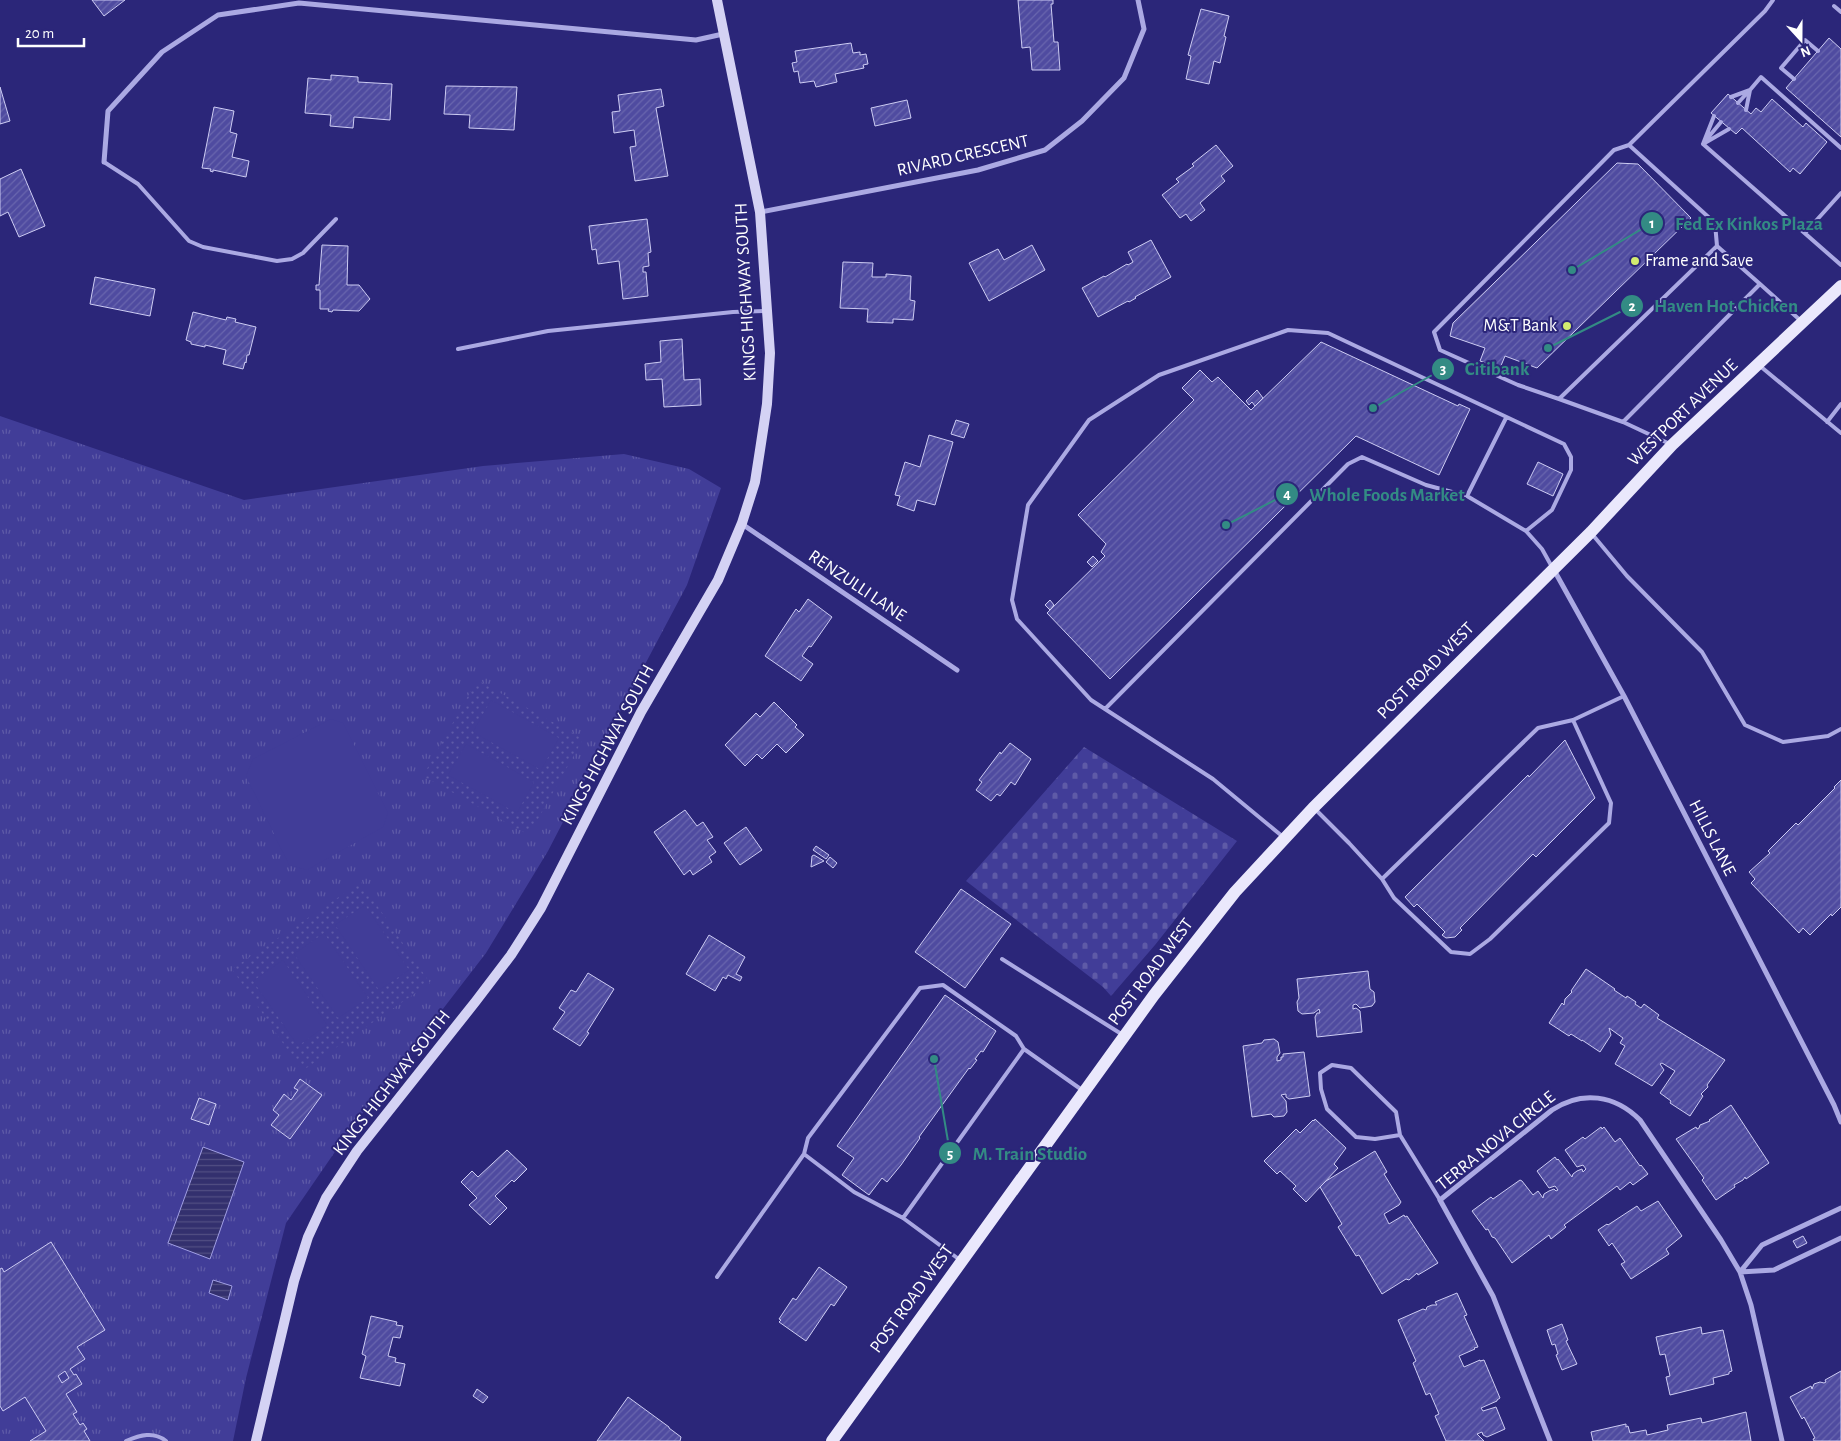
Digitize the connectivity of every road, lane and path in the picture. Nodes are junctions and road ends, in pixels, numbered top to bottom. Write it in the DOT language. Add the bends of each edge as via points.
graph roads {
  1 [pos="717,0"];
  2 [pos="1138,0"];
  3 [pos="1773,0"];
  4 [pos="1834,6"];
  5 [pos="1841,12"];
  6 [pos="723,34"];
  7 [pos="1818,51"];
  8 [pos="1794,79"];
  9 [pos="1750,90"];
  10 [pos="1731,96"];
  11 [pos="1738,103"];
  12 [pos="1746,110"];
  13 [pos="1714,116"];
  14 [pos="1722,122"];
  15 [pos="1729,129"];
  16 [pos="1703,144"];
  17 [pos="1629,145"];
  18 [pos="1841,148"];
  19 [pos="104,162"];
  20 [pos="1841,193"];
  21 [pos="760,212"];
  22 [pos="336,218"];
  23 [pos="1805,233"];
  24 [pos="1717,246"];
  25 [pos="1841,265"];
  26 [pos="1760,284"];
  27 [pos="1841,286"];
  28 [pos="767,311"];
  29 [pos="1802,322"];
  30 [pos="458,349"];
  31 [pos="1758,364"];
  32 [pos="1559,399"];
  33 [pos="1841,404"];
  34 [pos="1506,418"];
  35 [pos="1623,422"];
  36 [pos="1827,422"];
  37 [pos="1841,433"];
  38 [pos="1672,445"];
  39 [pos="1467,496"];
  40 [pos="742,524"];
  41 [pos="1526,531"];
  42 [pos="1591,532"];
  43 [pos="1554,570"];
  44 [pos="957,670"];
  45 [pos="1624,696"];
  46 [pos="1104,709"];
  47 [pos="1573,720"];
  48 [pos="1841,729"];
  49 [pos="1313,808"];
  50 [pos="1284,837"];
  51 [pos="1382,879"];
  52 [pos="1002,959"];
  53 [pos="1124,1036"];
  54 [pos="1024,1049"];
  55 [pos="1084,1091"];
  56 [pos="1841,1122"];
  57 [pos="1400,1135"];
  58 [pos="804,1154"];
  59 [pos="1440,1200"];
  60 [pos="1841,1208"];
  61 [pos="903,1218"];
  62 [pos="1841,1238"];
  63 [pos="962,1261"];
  64 [pos="1740,1272"];
  65 [pos="717,1277"];
  66 [pos="126,1441"];
  67 [pos="166,1441"];
  68 [pos="256,1441"];
  69 [pos="832,1441"];
  70 [pos="1550,1441"];
  71 [pos="1782,1441"];
  1 -- 6 [label="street, KINGS HIGHWAY SOUTH"];
  2 -- 21 [label="street, RIVARD CRESCENT" via="1144,28 1124,78 1082,121 1045,150 978,170"];
  3 -- 17 [label="lane"];
  4 -- 5 [label="lane"];
  6 -- 19 [label="street" via="696,40 299,4 218,15 162,52 108,111"];
  6 -- 21 [label="street, KINGS HIGHWAY SOUTH"];
  7 -- 8 [label="lane" via="1806,40 1781,68"];
  9 -- 10 [label="lane"];
  9 -- 11 [label="lane"];
  9 -- 12 [label="lane"];
  9 -- 18 [label="lane" via="1761,77"];
  13 -- 16 [label="lane"];
  14 -- 16 [label="lane"];
  15 -- 16 [label="lane"];
  16 -- 23 [label="lane"];
  17 -- 24 [label="lane" via="1715,223"];
  17 -- 32 [label="lane" via="1614,150 1434,332 1440,350"];
  19 -- 22 [label="lane" via="138,184 189,240 203,247 277,261 292,259 303,253"];
  20 -- 23 [label="lane"];
  21 -- 28 [label="street, KINGS HIGHWAY SOUTH"];
  23 -- 25 [label="lane"];
  24 -- 26 [label="lane"];
  24 -- 32 [label="lane"];
  26 -- 29 [label="lane"];
  26 -- 35 [label="lane"];
  27 -- 29 [label="main road, WESTPORT AVENUE"];
  28 -- 30 [label="lane" via="548,331"];
  28 -- 40 [label="street, KINGS HIGHWAY SOUTH" via="770,353 767,404 755,482"];
  29 -- 31 [label="main road, WESTPORT AVENUE"];
  31 -- 36 [label="lane"];
  31 -- 38 [label="main road, WESTPORT AVENUE"];
  32 -- 35 [label="lane"];
  33 -- 36 [label="lane"];
  34 -- 39 [label="lane"];
  34 -- 41 [label="lane" via="1564,444 1572,457 1571,470 1552,510"];
  34 -- 46 [label="lane" via="1328,333 1288,330 1159,374 1089,420 1028,505 1012,600 1017,619 1091,700"];
  35 -- 38 [label="lane"];
  36 -- 37 [label="lane"];
  38 -- 42 [label="main road, WESTPORT AVENUE"];
  39 -- 41 [label="lane"];
  39 -- 46 [label="lane" via="1426,485 1362,457 1348,464"];
  40 -- 44 [label="street, RENZULLI LANE"];
  40 -- 68 [label="street, KINGS HIGHWAY SOUTH" via="718,580 641,712 541,908 511,955 357,1151 326,1198 308,1237 294,1281"];
  41 -- 43 [label="lane"];
  42 -- 43 [label="main road, WESTPORT AVENUE"];
  42 -- 48 [label="lane" via="1627,576 1702,652 1745,725 1782,742 1828,736"];
  43 -- 45 [label="street, HILLS LANE"];
  43 -- 49 [label="main road, POST ROAD WEST"];
  45 -- 47 [label="lane"];
  45 -- 56 [label="street, HILLS LANE"];
  46 -- 50 [label="lane" via="1213,779"];
  47 -- 51 [label="lane" via="1538,728"];
  47 -- 51 [label="lane" via="1611,803 1608,823 1490,939 1470,954 1451,952 1394,898"];
  49 -- 50 [label="main road, POST ROAD WEST"];
  49 -- 51 [label="lane"];
  50 -- 53 [label="main road, POST ROAD WEST" via="1208,925"];
  52 -- 53 [label="lane"];
  53 -- 55 [label="main road, POST ROAD WEST"];
  54 -- 55 [label="lane"];
  54 -- 58 [label="lane" via="1016,1036 943,985 920,988 808,1138"];
  54 -- 61 [label="lane"];
  55 -- 63 [label="main road, POST ROAD WEST"];
  57 -- 57 [label="lane" via="1396,1112 1351,1068 1332,1065 1320,1073 1320,1089 1328,1109 1356,1137 1375,1139"];
  57 -- 59 [label="lane"];
  58 -- 61 [label="lane" via="854,1192"];
  58 -- 65 [label="lane"];
  59 -- 64 [label="street, TERRA NOVA CIRCLE" via="1560,1104 1600,1097 1624,1106 1640,1120"];
  59 -- 70 [label="street, TERRA NOVA CIRCLE" via="1493,1296"];
  60 -- 64 [label="street" via="1762,1245"];
  61 -- 63 [label="lane"];
  62 -- 64 [label="street" via="1774,1270"];
  63 -- 69 [label="main road, POST ROAD WEST"];
  64 -- 71 [label="street, TERRA NOVA CIRCLE" via="1751,1305"];
  66 -- 67 [label="lane" via="155,1435"];
}
